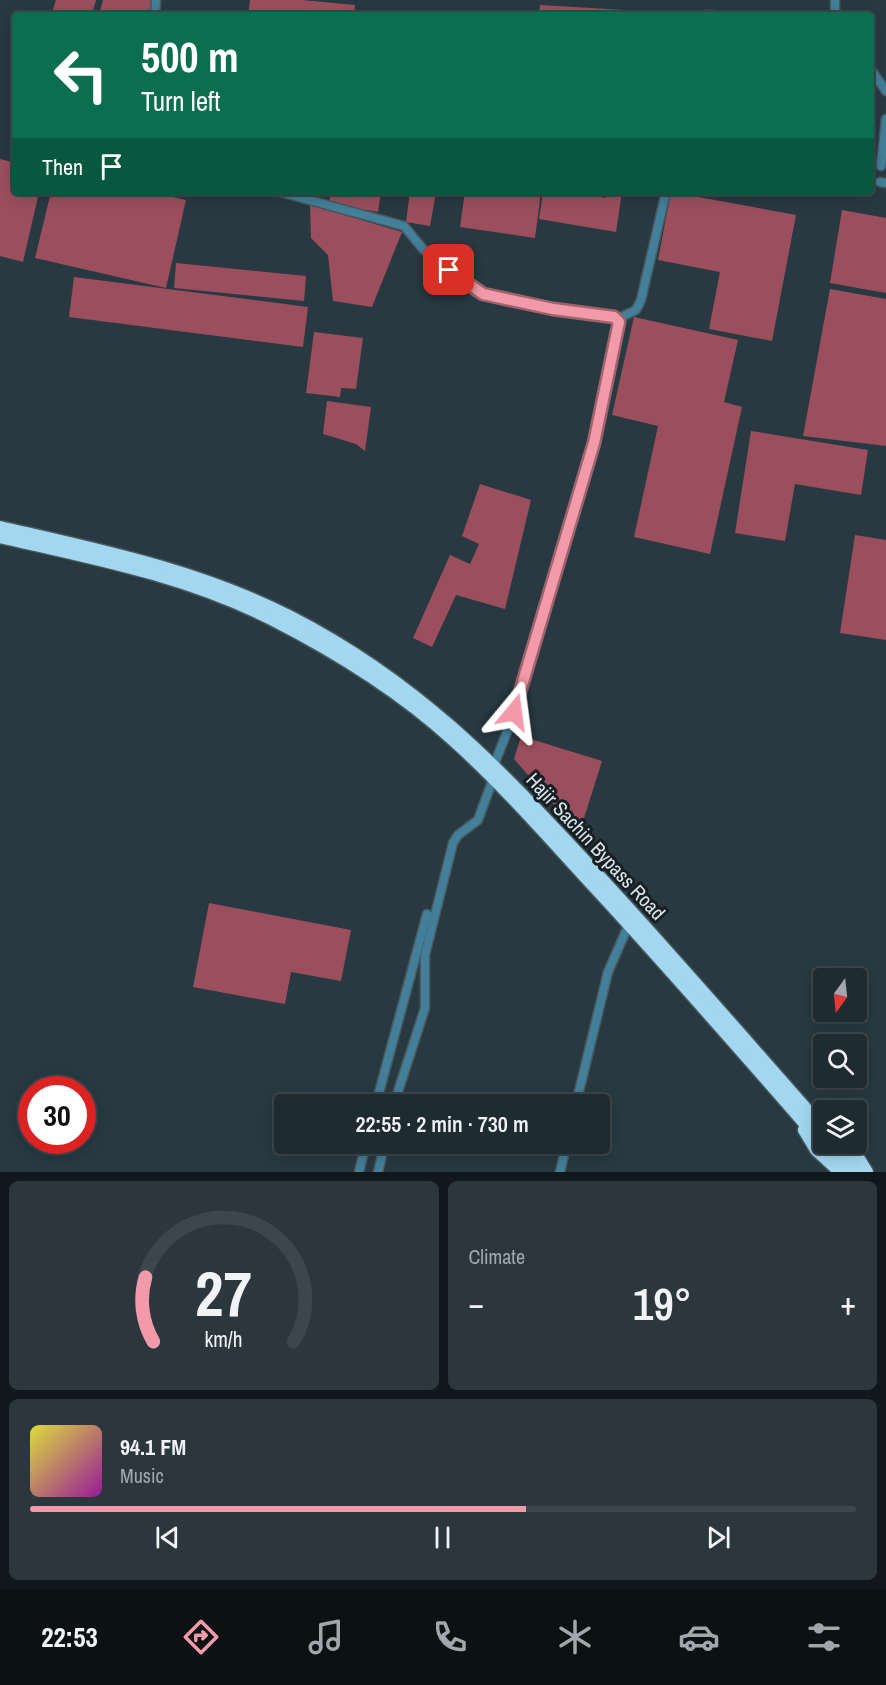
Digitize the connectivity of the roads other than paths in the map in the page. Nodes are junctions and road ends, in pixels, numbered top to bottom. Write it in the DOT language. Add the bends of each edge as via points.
graph roads {
  1 [pos="874,73"];
  2 [pos="886,91"];
  3 [pos="886,119"];
  4 [pos="881,166"];
  5 [pos="291,195"];
  6 [pos="665,195"];
  7 [pos="618,319"];
  8 [pos="0,527"];
  9 [pos="0,537"];
  10 [pos="494,765"];
  11 [pos="493,779"];
  12 [pos="427,914"];
  13 [pos="629,924"];
  14 [pos="379,1094"];
  15 [pos="397,1094"];
  16 [pos="578,1094"];
  17 [pos="807,1110"];
  18 [pos="794,1111"];
  19 [pos="813,1114"];
  20 [pos="813,1117"];
  21 [pos="363,1154"];
  22 [pos="382,1154"];
  23 [pos="564,1154"];
  24 [pos="844,1154"];
  25 [pos="856,1154"];
  26 [pos="359,1172"];
  27 [pos="378,1172"];
  28 [pos="560,1172"];
  29 [pos="840,1172"];
  30 [pos="847,1172"];
  31 [pos="858,1172"];
  32 [pos="867,1172"];
  1 -- 2 [label="street"];
  3 -- 4 [label="street"];
  5 -- 7 [label="street" via="404,226 423,249 476,292"];
  6 -- 7 [label="street" via="641,300 636,310"];
  7 -- 10 [label="street" via="594,443 514,712"];
  8 -- 10 [label="highway, Hajir Sachin Bypass Road" via="158,564 241,594 290,617 387,675 432,708"];
  9 -- 11 [label="highway" via="155,574 269,618 398,695"];
  10 -- 17 [label="highway, Hajir Sachin Bypass Road" via="616,895"];
  11 -- 13 [label="highway"];
  11 -- 15 [label="street" via="478,820 453,843 424,955 425,1008"];
  12 -- 14 [label="street"];
  13 -- 16 [label="street" via="608,972"];
  13 -- 18 [label="highway"];
  17 -- 19 [label="highway"];
  17 -- 20 [label="highway, Hajir Sachin Bypass Road"];
  18 -- 29 [label="highway" via="816,1150"];
  18 -- 30 [label="highway"];
  21 -- 26 [label="street"];
  22 -- 27 [label="street"];
  23 -- 28 [label="street"];
  24 -- 31 [label="highway"];
  25 -- 32 [label="highway"];
}
